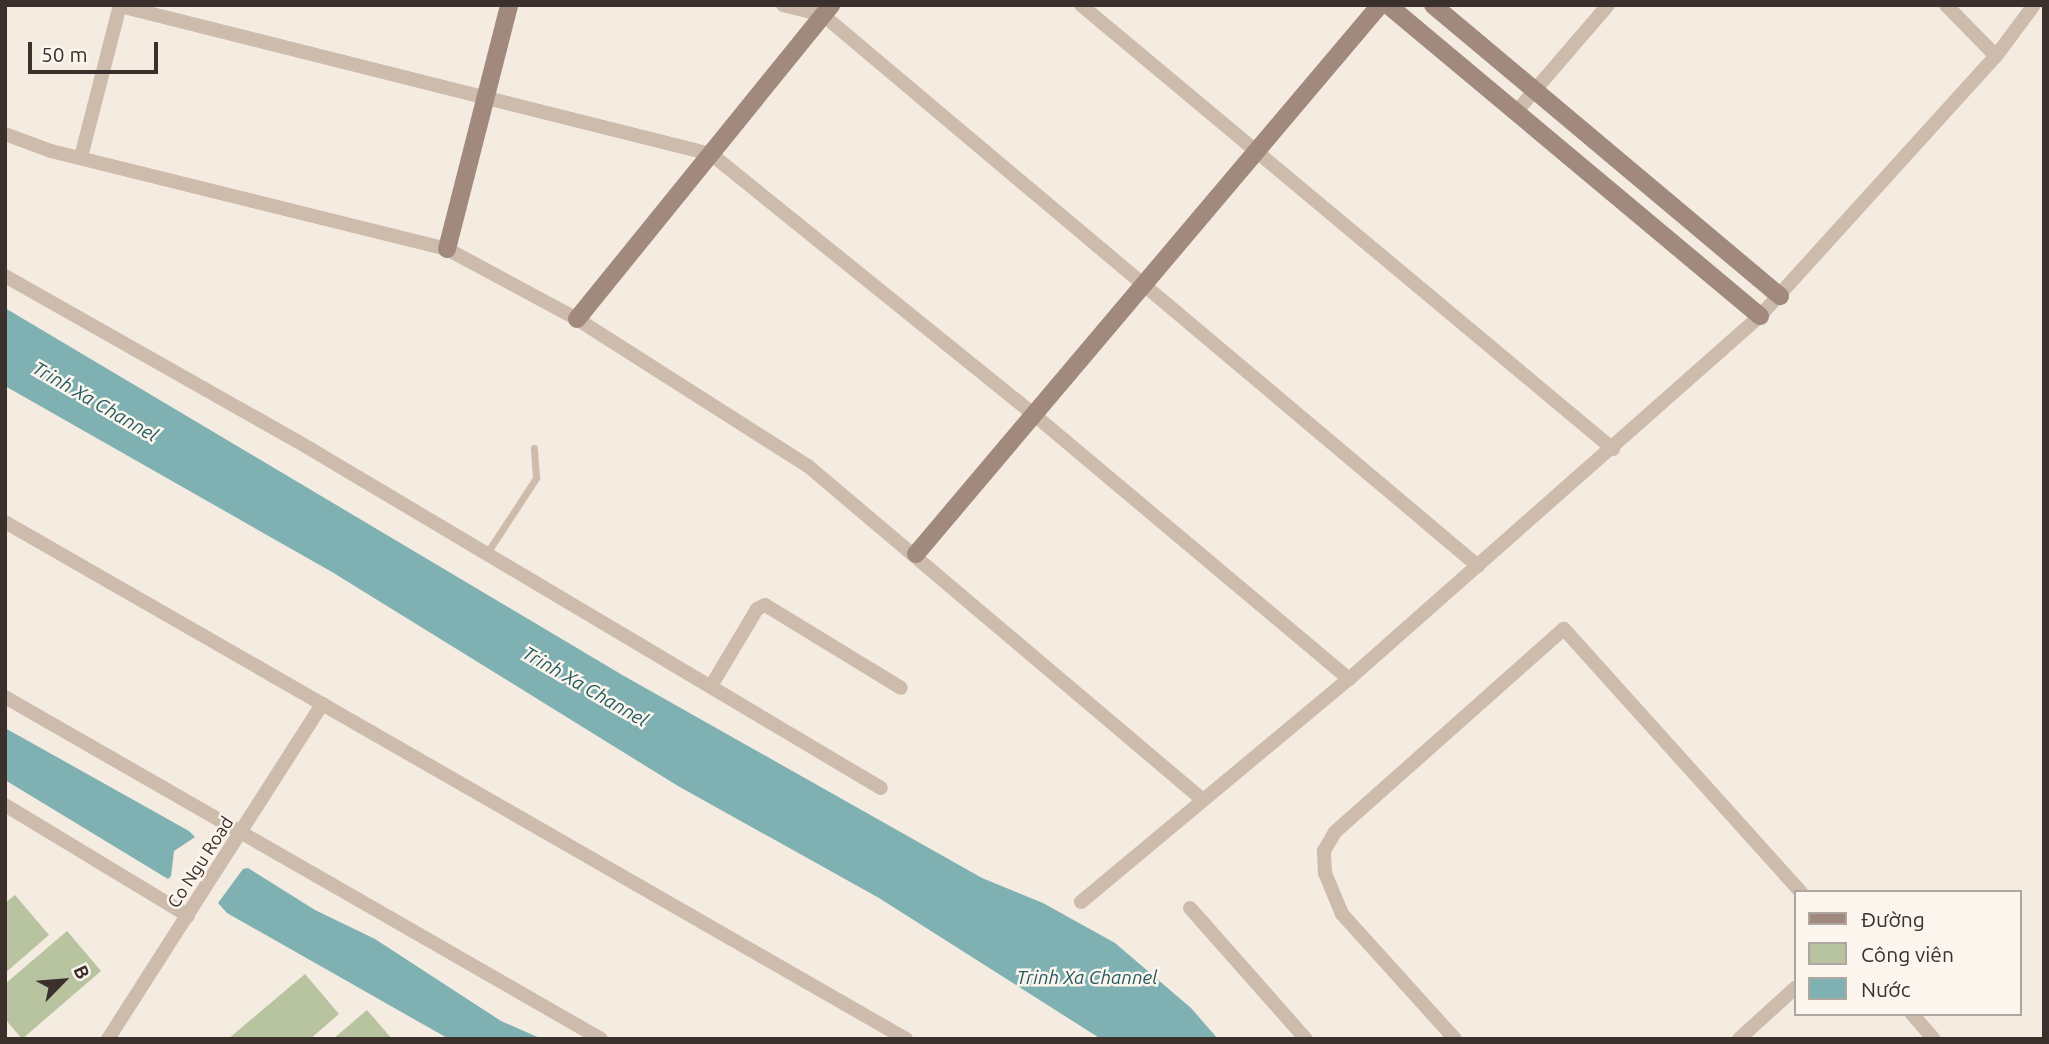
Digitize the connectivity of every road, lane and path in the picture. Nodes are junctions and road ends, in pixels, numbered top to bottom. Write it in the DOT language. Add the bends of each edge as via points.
graph roads {
  1 [pos="509,5"];
  2 [pos="783,5"];
  3 [pos="1081,5"];
  4 [pos="1380,5"];
  5 [pos="1388,5"];
  6 [pos="1433,5"];
  7 [pos="1608,5"];
  8 [pos="1947,5"];
  9 [pos="2034,5"];
  10 [pos="120,6"];
  11 [pos="827,10"];
  12 [pos="1996,56"];
  13 [pos="1536,89"];
  14 [pos="486,94"];
  15 [pos="1516,112"];
  16 [pos="5,134"];
  17 [pos="1258,150"];
  18 [pos="711,154"];
  19 [pos="81,157"];
  20 [pos="447,249"];
  21 [pos="5,276"];
  22 [pos="1146,284"];
  23 [pos="1780,296"];
  24 [pos="1760,316"];
  25 [pos="577,320"];
  26 [pos="1032,413"];
  27 [pos="534,448"];
  28 [pos="1613,449"];
  29 [pos="5,522"];
  30 [pos="486,554"];
  31 [pos="916,554"];
  32 [pos="1478,566"];
  33 [pos="1349,679"];
  34 [pos="711,687"];
  35 [pos="901,688"];
  36 [pos="5,697"];
  37 [pos="322,705"];
  38 [pos="881,788"];
  39 [pos="1203,800"];
  40 [pos="5,806"];
  41 [pos="243,833"];
  42 [pos="1799,890"];
  43 [pos="1081,902"];
  44 [pos="1190,908"];
  45 [pos="188,916"];
  46 [pos="1794,989"];
  47 [pos="1914,1016"];
  48 [pos="108,1039"];
  49 [pos="601,1039"];
  50 [pos="906,1039"];
  51 [pos="1306,1039"];
  52 [pos="1455,1039"];
  53 [pos="1739,1039"];
  54 [pos="1934,1039"];
  1 -- 14 [label="street"];
  2 -- 11 [label="street"];
  3 -- 17 [label="street"];
  4 -- 17 [label="street"];
  5 -- 15 [label="street"];
  6 -- 13 [label="street"];
  7 -- 13 [label="street"];
  8 -- 12 [label="street"];
  9 -- 12 [label="street"];
  10 -- 14 [label="street"];
  10 -- 19 [label="street"];
  11 -- 18 [label="street"];
  11 -- 22 [label="street"];
  12 -- 23 [label="street"];
  13 -- 15 [label="street"];
  13 -- 23 [label="street"];
  14 -- 18 [label="street"];
  14 -- 20 [label="street"];
  15 -- 24 [label="street"];
  16 -- 19 [label="street"];
  17 -- 22 [label="street"];
  17 -- 28 [label="street"];
  18 -- 25 [label="street"];
  18 -- 26 [label="street"];
  19 -- 20 [label="street"];
  20 -- 25 [label="street"];
  21 -- 30 [label="street" via="130,343"];
  22 -- 26 [label="street"];
  22 -- 32 [label="street"];
  23 -- 24 [label="street"];
  24 -- 28 [label="street"];
  25 -- 31 [label="street" via="808,467"];
  26 -- 31 [label="street"];
  26 -- 33 [label="street"];
  27 -- 30 [label="lane" via="536,478"];
  28 -- 32 [label="street"];
  29 -- 37 [label="street"];
  30 -- 34 [label="street"];
  31 -- 39 [label="street"];
  32 -- 33 [label="street"];
  33 -- 39 [label="street"];
  34 -- 35 [label="street" via="757,609 765,605"];
  34 -- 38 [label="street"];
  36 -- 41 [label="street"];
  37 -- 41 [label="street, Co Ngu Road"];
  37 -- 50 [label="street"];
  39 -- 43 [label="street"];
  40 -- 45 [label="street"];
  41 -- 45 [label="street, Co Ngu Road"];
  41 -- 49 [label="street"];
  42 -- 52 [label="street" via="1564,629 1335,832 1324,850 1325,873 1342,914"];
  44 -- 51 [label="street"];
  45 -- 48 [label="street, Co Ngu Road"];
  46 -- 53 [label="street"];
  47 -- 54 [label="street"];
}
